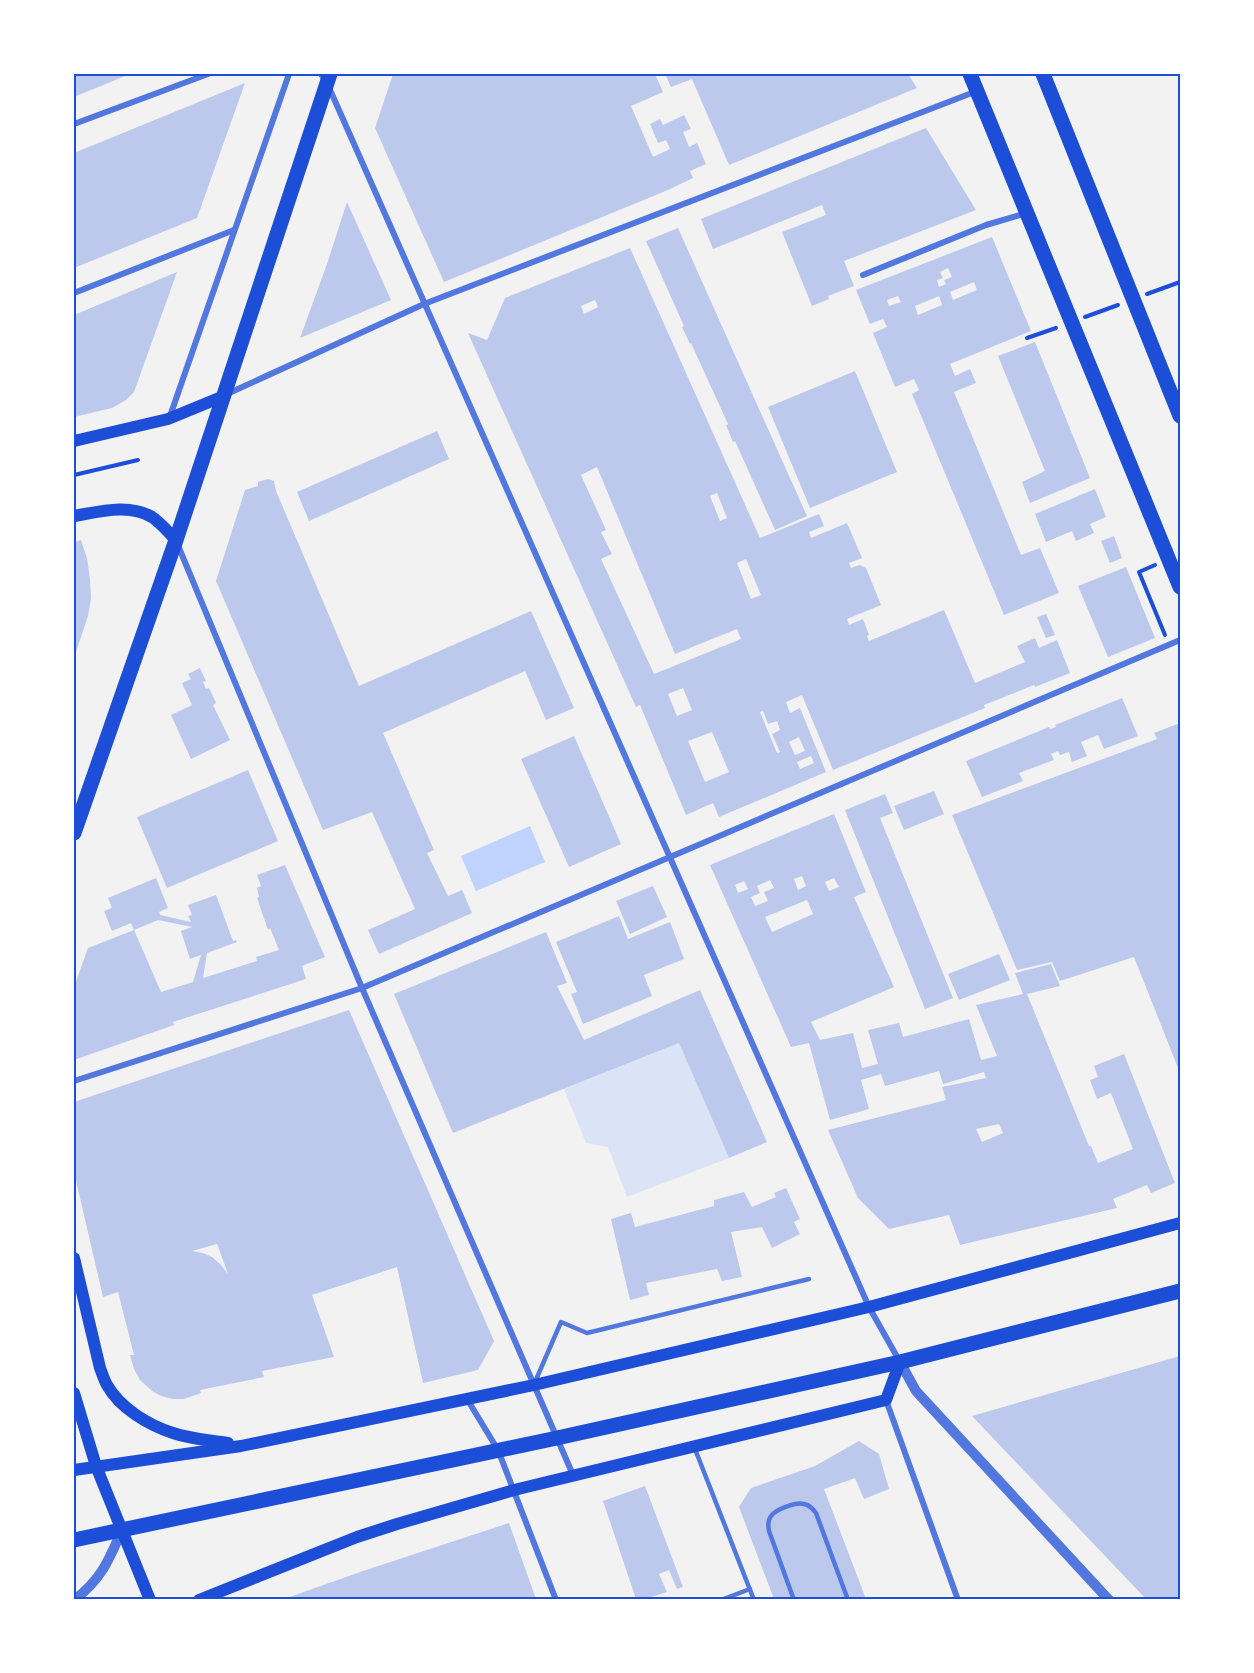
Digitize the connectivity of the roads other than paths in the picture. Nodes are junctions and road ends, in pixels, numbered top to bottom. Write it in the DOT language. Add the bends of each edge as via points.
graph roads {
  1 [pos="208,74"];
  2 [pos="289,74"];
  3 [pos="970,74"];
  4 [pos="1043,74"];
  5 [pos="326,77"];
  6 [pos="977,91"];
  7 [pos="74,124"];
  8 [pos="1028,213"];
  9 [pos="234,230"];
  10 [pos="863,275"];
  11 [pos="74,293"];
  12 [pos="424,304"];
  13 [pos="224,396"];
  14 [pos="1180,416"];
  15 [pos="168,419"];
  16 [pos="74,441"];
  17 [pos="74,516"];
  18 [pos="176,540"];
  19 [pos="1180,587"];
  20 [pos="1180,640"];
  21 [pos="74,833"];
  22 [pos="669,857"];
  23 [pos="362,988"];
  24 [pos="74,1081"];
  25 [pos="1180,1223"];
  26 [pos="74,1258"];
  27 [pos="809,1279"];
  28 [pos="1180,1291"];
  29 [pos="869,1307"];
  30 [pos="900,1362"];
  31 [pos="534,1385"];
  32 [pos="74,1393"];
  33 [pos="467,1399"];
  34 [pos="886,1400"];
  35 [pos="557,1438"];
  36 [pos="241,1446"];
  37 [pos="694,1446"];
  38 [pos="498,1450"];
  39 [pos="96,1466"];
  40 [pos="74,1470"];
  41 [pos="573,1476"];
  42 [pos="514,1491"];
  43 [pos="122,1530"];
  44 [pos="74,1540"];
  45 [pos="750,1589"];
  46 [pos="74,1599"];
  47 [pos="150,1599"];
  48 [pos="199,1599"];
  49 [pos="556,1599"];
  50 [pos="721,1599"];
  51 [pos="754,1599"];
  52 [pos="794,1599"];
  53 [pos="848,1599"];
  54 [pos="957,1599"];
  55 [pos="1109,1599"];
  1 -- 7 [label="street"];
  2 -- 9 [label="street"];
  3 -- 6 [label="main road"];
  4 -- 14 [label="main road"];
  5 -- 12 [label="street"];
  5 -- 13 [label="main road"];
  6 -- 8 [label="main road"];
  6 -- 12 [label="street"];
  8 -- 10 [label="street" via="986,225"];
  8 -- 19 [label="main road"];
  9 -- 11 [label="street"];
  9 -- 15 [label="street"];
  12 -- 13 [label="street"];
  12 -- 22 [label="street"];
  13 -- 15 [label="main road"];
  13 -- 18 [label="main road"];
  15 -- 16 [label="main road"];
  17 -- 18 [label="main road" via="116,509 141,512"];
  18 -- 21 [label="main road"];
  18 -- 23 [label="street"];
  20 -- 22 [label="street"];
  22 -- 23 [label="street"];
  22 -- 29 [label="street"];
  23 -- 24 [label="street"];
  23 -- 31 [label="street"];
  25 -- 29 [label="main road"];
  26 -- 36 [label="main road" via="100,1368 106,1385 118,1400 144,1420 174,1434"];
  27 -- 31 [label="lane" via="587,1333 561,1322"];
  28 -- 30 [label="main road"];
  29 -- 30 [label="street"];
  29 -- 31 [label="main road"];
  30 -- 34 [label="main road"];
  30 -- 35 [label="main road"];
  30 -- 55 [label="street" via="916,1391"];
  31 -- 33 [label="main road"];
  31 -- 35 [label="street"];
  32 -- 39 [label="main road"];
  33 -- 36 [label="main road"];
  33 -- 38 [label="street"];
  34 -- 37 [label="main road"];
  34 -- 54 [label="street"];
  35 -- 38 [label="main road"];
  35 -- 41 [label="street"];
  36 -- 39 [label="main road"];
  37 -- 41 [label="main road"];
  37 -- 45 [label="lane"];
  38 -- 42 [label="street"];
  38 -- 43 [label="main road"];
  39 -- 40 [label="main road"];
  39 -- 43 [label="main road"];
  41 -- 42 [label="main road"];
  42 -- 48 [label="main road" via="397,1524"];
  42 -- 49 [label="street"];
  43 -- 44 [label="main road"];
  43 -- 46 [label="street" via="105,1568"];
  43 -- 47 [label="main road"];
  45 -- 50 [label="lane"];
  45 -- 51 [label="lane"];
  52 -- 53 [label="lane" via="768,1523 778,1511 804,1504 816,1513"];
}
